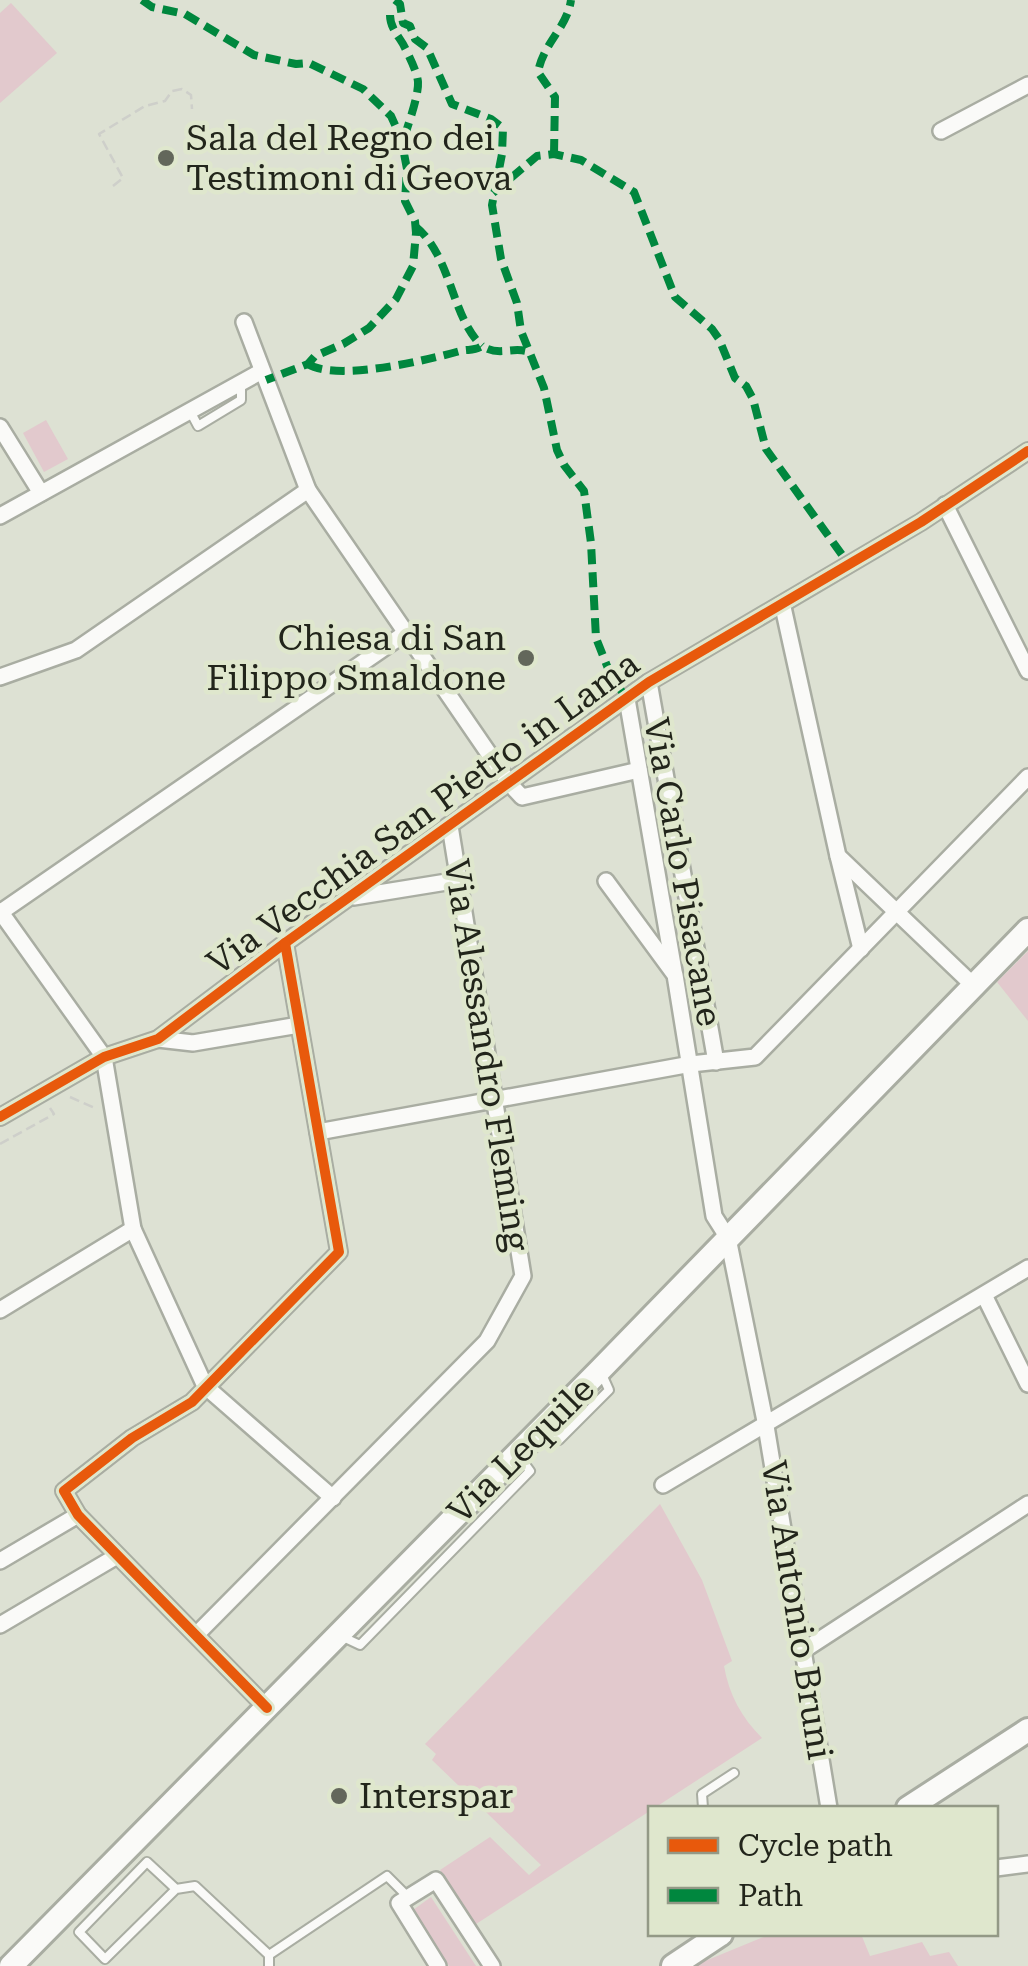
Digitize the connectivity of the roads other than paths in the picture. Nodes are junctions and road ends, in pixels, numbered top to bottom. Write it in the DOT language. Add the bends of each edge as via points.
graph roads {
  1 [pos="1028,86"];
  2 [pos="942,131"];
  3 [pos="244,322"];
  4 [pos="262,371"];
  5 [pos="2,433"];
  6 [pos="1028,450"];
  7 [pos="308,490"];
  8 [pos="41,493"];
  9 [pos="945,504"];
  10 [pos="0,516"];
  11 [pos="783,606"];
  12 [pos="407,632"];
  13 [pos="1028,671"];
  14 [pos="0,677"];
  15 [pos="650,682"];
  16 [pos="627,699"];
  17 [pos="639,770"];
  18 [pos="1028,777"];
  19 [pos="509,784"];
  20 [pos="450,826"];
  21 [pos="838,856"];
  22 [pos="459,880"];
  23 [pos="606,880"];
  24 [pos="348,898"];
  25 [pos="1,912"];
  26 [pos="897,912"];
  27 [pos="1028,930"];
  28 [pos="284,942"];
  29 [pos="861,949"];
  30 [pos="675,975"];
  31 [pos="974,986"];
  32 [pos="299,1025"];
  33 [pos="158,1038"];
  34 [pos="104,1057"];
  35 [pos="716,1062"];
  36 [pos="691,1064"];
  37 [pos="494,1100"];
  38 [pos="0,1117"];
  39 [pos="318,1132"];
  40 [pos="133,1229"];
  41 [pos="728,1238"];
  42 [pos="1028,1268"];
  43 [pos="984,1294"];
  44 [pos="0,1310"];
  45 [pos="1028,1384"];
  46 [pos="205,1386"];
  47 [pos="766,1426"];
  48 [pos="663,1486"];
  49 [pos="332,1498"];
  50 [pos="1028,1504"];
  51 [pos="78,1515"];
  52 [pos="117,1556"];
  53 [pos="0,1561"];
  54 [pos="0,1625"];
  55 [pos="196,1636"];
  56 [pos="804,1650"];
  57 [pos="267,1708"];
  58 [pos="1028,1730"];
  59 [pos="734,1773"];
  60 [pos="703,1806"];
  61 [pos="829,1806"];
  62 [pos="911,1806"];
  63 [pos="139,1854"];
  64 [pos="1028,1864"];
  65 [pos="998,1868"];
  66 [pos="176,1888"];
  67 [pos="408,1897"];
  68 [pos="62,1915"];
  69 [pos="79,1932"];
  70 [pos="718,1936"];
  71 [pos="269,1956"];
  72 [pos="108,1963"];
  73 [pos="11,1966"];
  74 [pos="269,1966"];
  75 [pos="438,1966"];
  76 [pos="492,1966"];
  77 [pos="673,1966"];
  1 -- 2 [label="street"];
  3 -- 4 [label="street"];
  4 -- 7 [label="street"];
  4 -- 8 [label="street"];
  5 -- 8 [label="street"];
  6 -- 9 [label="street, Via Vecchia San Pietro in Lama"];
  7 -- 12 [label="street"];
  7 -- 14 [label="street" via="76,650"];
  8 -- 10 [label="street"];
  9 -- 11 [label="street, Via Vecchia San Pietro in Lama"];
  9 -- 13 [label="street"];
  11 -- 15 [label="street, Via Vecchia San Pietro in Lama"];
  11 -- 21 [label="street"];
  12 -- 19 [label="street"];
  12 -- 25 [label="street"];
  15 -- 16 [label="street, Via Vecchia San Pietro in Lama"];
  15 -- 35 [label="street, Via Carlo Pisacane"];
  16 -- 17 [label="street, Via Carlo Pisacane"];
  16 -- 19 [label="street, Via Vecchia San Pietro in Lama"];
  17 -- 19 [label="street" via="522,797"];
  17 -- 30 [label="street, Via Carlo Pisacane"];
  18 -- 26 [label="street"];
  19 -- 20 [label="street, Via Vecchia San Pietro in Lama"];
  20 -- 22 [label="street, Via Alessandro Fleming"];
  20 -- 24 [label="street, Via Vecchia San Pietro in Lama"];
  21 -- 26 [label="street"];
  21 -- 29 [label="street"];
  22 -- 24 [label="street"];
  22 -- 37 [label="street, Via Alessandro Fleming"];
  23 -- 30 [label="street, Via Carlo Pisacane"];
  24 -- 28 [label="street, Via Vecchia San Pietro in Lama"];
  25 -- 34 [label="street"];
  26 -- 29 [label="street"];
  26 -- 31 [label="street"];
  27 -- 31 [label="main road, Via Lequile"];
  28 -- 32 [label="street"];
  28 -- 33 [label="street, Via Vecchia San Pietro in Lama"];
  29 -- 35 [label="street" via="755,1057"];
  30 -- 36 [label="street, Via Carlo Pisacane"];
  31 -- 41 [label="main road, Via Lequile"];
  32 -- 33 [label="street" via="192,1043"];
  32 -- 39 [label="street"];
  33 -- 34 [label="street, Via Vecchia San Pietro in Lama"];
  34 -- 38 [label="street, Via Vecchia San Pietro in Lama"];
  34 -- 40 [label="street"];
  35 -- 36 [label="street"];
  36 -- 37 [label="street"];
  36 -- 41 [label="street, Via Carlo Pisacane" via="714,1216"];
  37 -- 39 [label="street"];
  37 -- 49 [label="street, Via Alessandro Fleming" via="523,1276 487,1341"];
  39 -- 46 [label="street" via="339,1252"];
  40 -- 44 [label="street"];
  40 -- 46 [label="street"];
  41 -- 47 [label="street, Via Carlo Pisacane"];
  41 -- 57 [label="main road, Via Lequile"];
  42 -- 43 [label="street, Via Antonio Bruni"];
  43 -- 45 [label="street"];
  43 -- 47 [label="street, Via Antonio Bruni"];
  46 -- 49 [label="street"];
  46 -- 51 [label="street" via="192,1402 64,1490"];
  47 -- 48 [label="street"];
  47 -- 56 [label="street, Via Antonio Bruni"];
  49 -- 55 [label="street, Via Alessandro Fleming"];
  50 -- 56 [label="street"];
  51 -- 52 [label="street"];
  51 -- 53 [label="street"];
  52 -- 54 [label="street"];
  52 -- 55 [label="street"];
  55 -- 57 [label="street"];
  56 -- 61 [label="street, Via Antonio Bruni"];
  57 -- 63 [label="main road, Via Lequile"];
  58 -- 62 [label="main road"];
  59 -- 60 [label="lane" via="702,1794"];
  63 -- 66 [label="lane"];
  63 -- 68 [label="main road, Via Lequile"];
  63 -- 69 [label="lane"];
  64 -- 65 [label="street"];
  66 -- 71 [label="lane" via="194,1886"];
  66 -- 72 [label="lane"];
  67 -- 71 [label="lane" via="387,1876"];
  67 -- 75 [label="street" via="399,1903"];
  67 -- 76 [label="street" via="436,1880"];
  68 -- 69 [label="lane"];
  68 -- 73 [label="main road, Via Lequile"];
  69 -- 72 [label="lane"];
  70 -- 77 [label="main road"];
  71 -- 74 [label="lane"];
}
